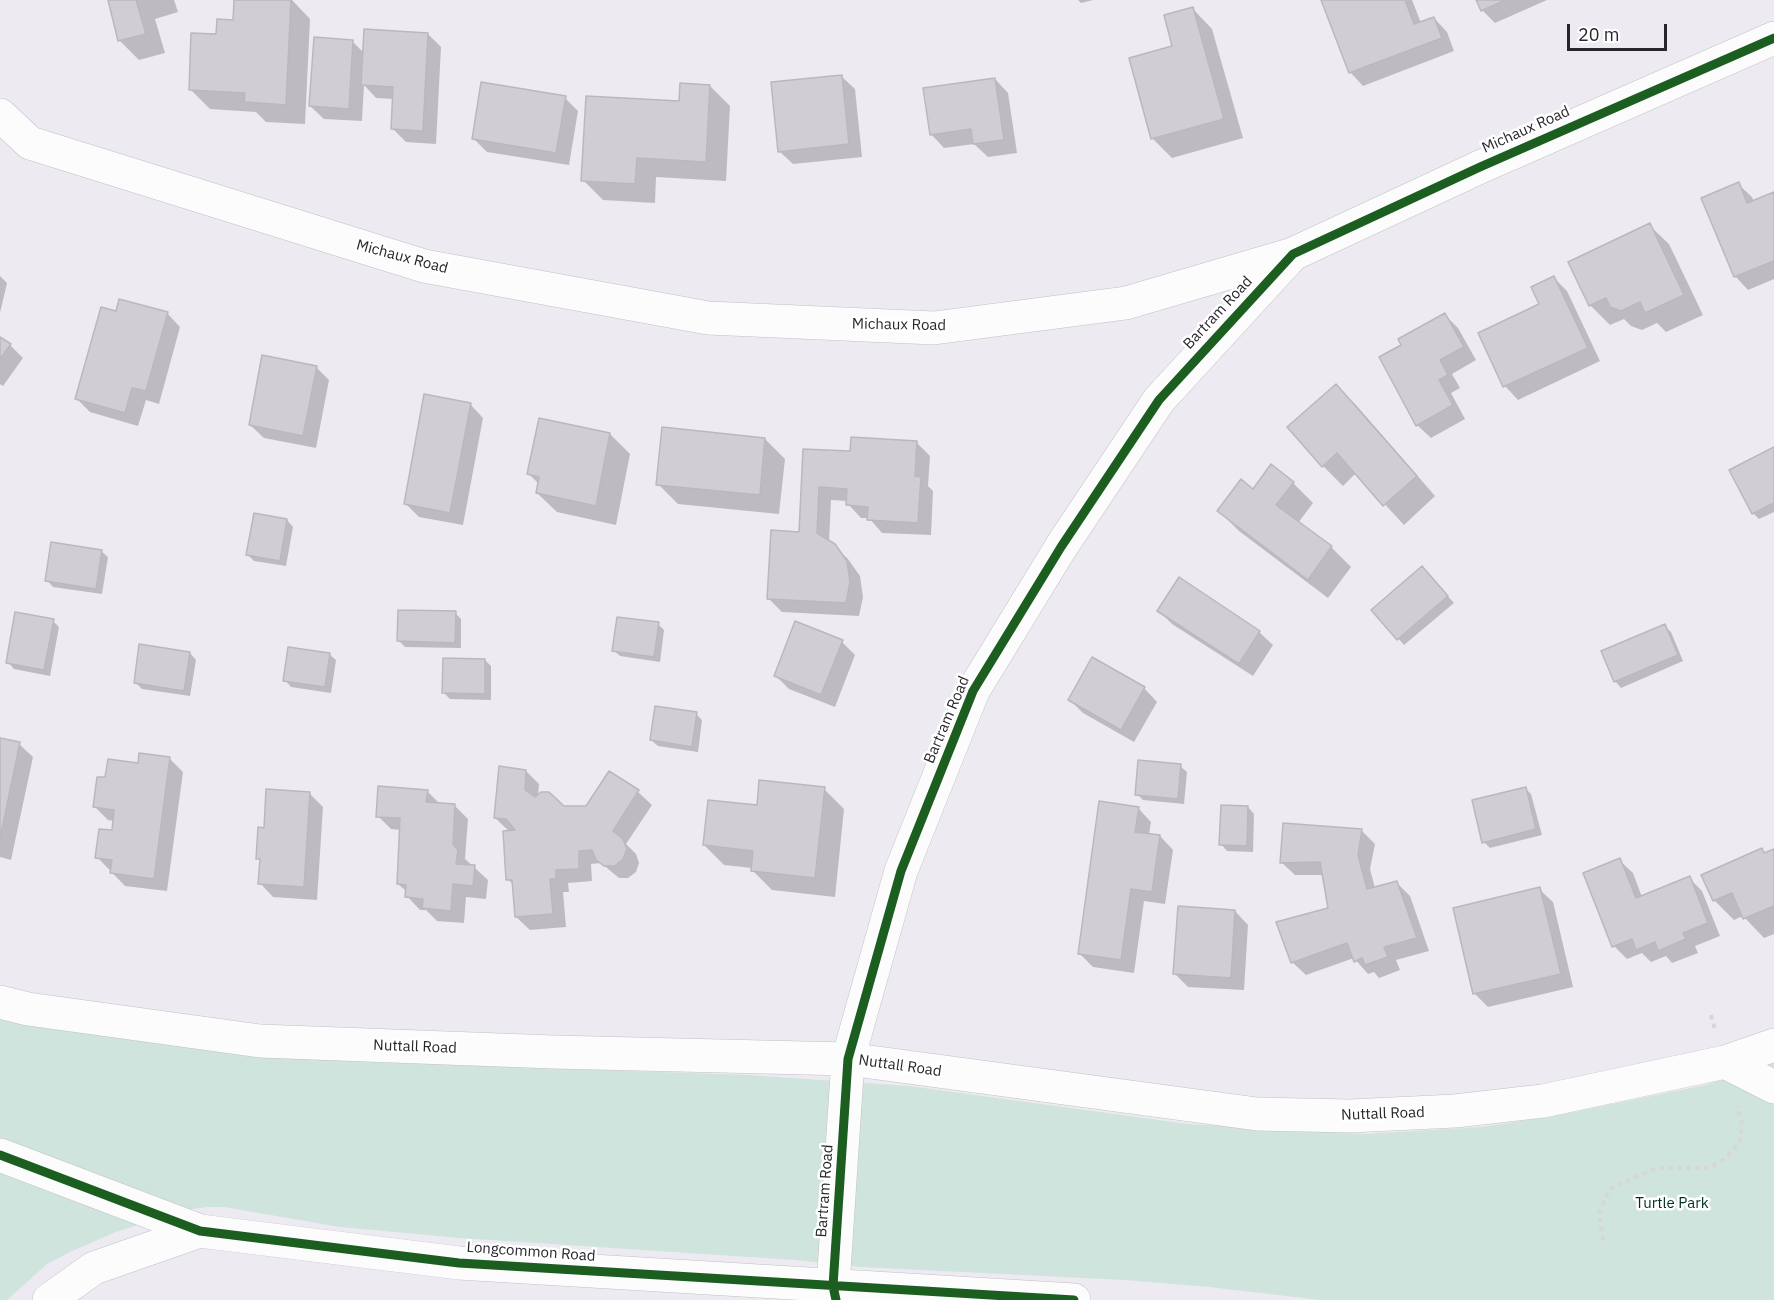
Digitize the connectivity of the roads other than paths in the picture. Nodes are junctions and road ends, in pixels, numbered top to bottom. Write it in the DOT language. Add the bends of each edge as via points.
graph roads {
  1 [pos="1774,38"];
  2 [pos="0,115"];
  3 [pos="15,140"];
  4 [pos="1293,254"];
  5 [pos="0,1002"];
  6 [pos="1774,1045"];
  7 [pos="848,1059"];
  8 [pos="1725,1062"];
  9 [pos="1774,1087"];
  10 [pos="0,1155"];
  11 [pos="200,1231"];
  12 [pos="835,1293"];
  13 [pos="49,1300"];
  14 [pos="1074,1300"];
  1 -- 4 [label="street, Michaux Road" via="1480,166"];
  2 -- 3 [label="street, Michaux Road"];
  3 -- 4 [label="street, Michaux Road" via="424,266 708,318 934,328 1126,303"];
  4 -- 7 [label="street, Bartram Road" via="1159,400 1061,547 973,691 901,871"];
  5 -- 7 [label="street, Nuttall Road" via="260,1041"];
  6 -- 8 [label="street, Nuttall Road"];
  7 -- 8 [label="street, Nuttall Road" via="1257,1114 1350,1116 1543,1101"];
  7 -- 12 [label="street, Bartram Road"];
  8 -- 9 [label="street"];
  10 -- 11 [label="street, Longcommon Road"];
  11 -- 12 [label="street, Longcommon Road" via="459,1263"];
  11 -- 13 [label="street, Longcommon Road" via="94,1268"];
  12 -- 14 [label="street, Longcommon Road"];
}
